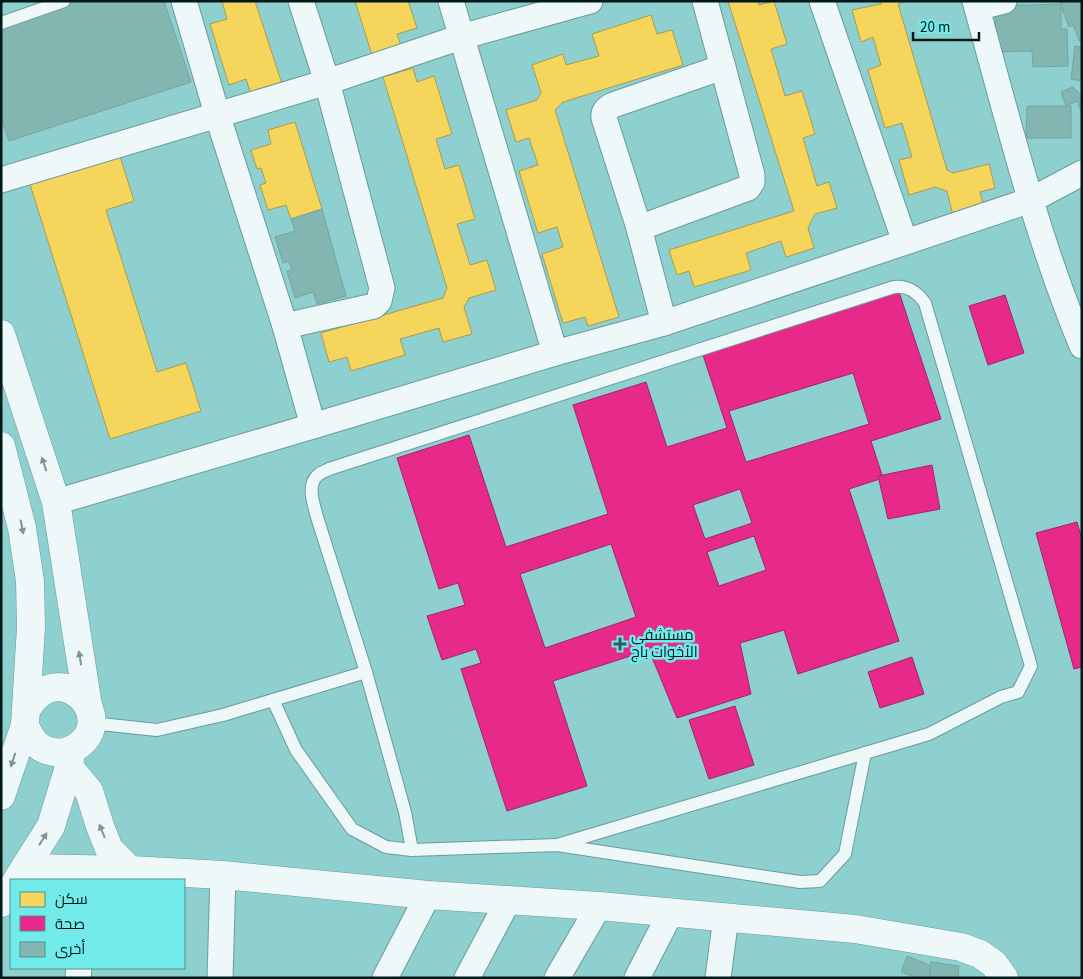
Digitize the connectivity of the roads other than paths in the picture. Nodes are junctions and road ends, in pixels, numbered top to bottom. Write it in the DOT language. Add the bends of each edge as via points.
graph roads {
  1 [pos="64,1"];
  2 [pos="184,1"];
  3 [pos="301,1"];
  4 [pos="451,1"];
  5 [pos="590,1"];
  6 [pos="705,1"];
  7 [pos="822,1"];
  8 [pos="1004,1"];
  9 [pos="976,5"];
  10 [pos="1,22"];
  11 [pos="461,37"];
  12 [pos="723,67"];
  13 [pos="327,82"];
  14 [pos="217,114"];
  15 [pos="1082,173"];
  16 [pos="1,180"];
  17 [pos="1031,200"];
  18 [pos="639,228"];
  19 [pos="906,242"];
  20 [pos="664,323"];
  21 [pos="286,326"];
  22 [pos="1,334"];
  23 [pos="1082,346"];
  24 [pos="555,353"];
  25 [pos="313,426"];
  26 [pos="1,446"];
  27 [pos="56,502"];
  28 [pos="366,672"];
  29 [pos="273,700"];
  30 [pos="89,715"];
  31 [pos="26,716"];
  32 [pos="865,753"];
  33 [pos="70,758"];
  34 [pos="1,796"];
  35 [pos="557,845"];
  36 [pos="412,850"];
  37 [pos="130,870"];
  38 [pos="86,875"];
  39 [pos="223,875"];
  40 [pos="18,879"];
  41 [pos="10,890"];
  42 [pos="428,895"];
  43 [pos="508,901"];
  44 [pos="1,903"];
  45 [pos="598,906"];
  46 [pos="671,912"];
  47 [pos="726,917"];
  48 [pos="220,978"];
  49 [pos="385,978"];
  50 [pos="467,978"];
  51 [pos="557,978"];
  52 [pos="637,978"];
  53 [pos="718,978"];
  54 [pos="1004,978"];
  1 -- 10 [label="lane"];
  2 -- 14 [label="street"];
  3 -- 13 [label="street"];
  4 -- 11 [label="street"];
  5 -- 11 [label="street"];
  6 -- 12 [label="street"];
  7 -- 19 [label="street"];
  8 -- 9 [label="street"];
  9 -- 17 [label="street"];
  11 -- 13 [label="street"];
  11 -- 24 [label="street"];
  12 -- 18 [label="street" via="752,175 751,185"];
  12 -- 18 [label="street" via="605,110 604,118"];
  13 -- 14 [label="street"];
  13 -- 21 [label="street" via="381,294 374,306"];
  14 -- 16 [label="street"];
  14 -- 21 [label="street"];
  15 -- 17 [label="street"];
  17 -- 19 [label="street"];
  17 -- 23 [label="street"];
  18 -- 20 [label="street"];
  19 -- 20 [label="street"];
  20 -- 24 [label="street"];
  21 -- 25 [label="street"];
  27 -- 22 [label="main road, one-way"];
  24 -- 25 [label="street"];
  25 -- 27 [label="street"];
  26 -- 31 [label="main road, one-way" via="22,528 30,581"];
  30 -- 27 [label="main road, one-way"];
  28 -- 29 [label="lane"];
  28 -- 32 [label="lane" via="317,518 311,493 318,474 901,286 914,291 925,303 1031,666 1018,692 929,734"];
  28 -- 36 [label="lane" via="405,812"];
  29 -- 30 [label="lane" via="157,730"];
  29 -- 36 [label="lane" via="296,750 352,829 386,847"];
  30 -- 31 [label="main road" via="82,697 73,690 52,687 33,698"];
  30 -- 33 [label="main road" via="88,734"];
  31 -- 33 [label="main road" via="29,736 37,745"];
  31 -- 34 [label="main road, one-way"];
  32 -- 35 [label="lane"];
  32 -- 35 [label="lane" via="845,854 820,881 783,880"];
  37 -- 33 [label="main road, one-way" via="109,849 89,791"];
  40 -- 33 [label="main road, one-way" via="51,826"];
  35 -- 36 [label="lane"];
  37 -- 38 [label="main road"];
  37 -- 39 [label="main road"];
  38 -- 40 [label="main road"];
  39 -- 42 [label="main road"];
  39 -- 48 [label="street"];
  41 -- 44 [label="main road"];
  42 -- 43 [label="main road"];
  42 -- 49 [label="street"];
  43 -- 45 [label="main road"];
  43 -- 50 [label="street"];
  45 -- 46 [label="main road"];
  45 -- 51 [label="street"];
  46 -- 47 [label="main road"];
  46 -- 52 [label="street"];
  47 -- 53 [label="street"];
  47 -- 54 [label="main road" via="854,929 961,947 994,964"];
}
